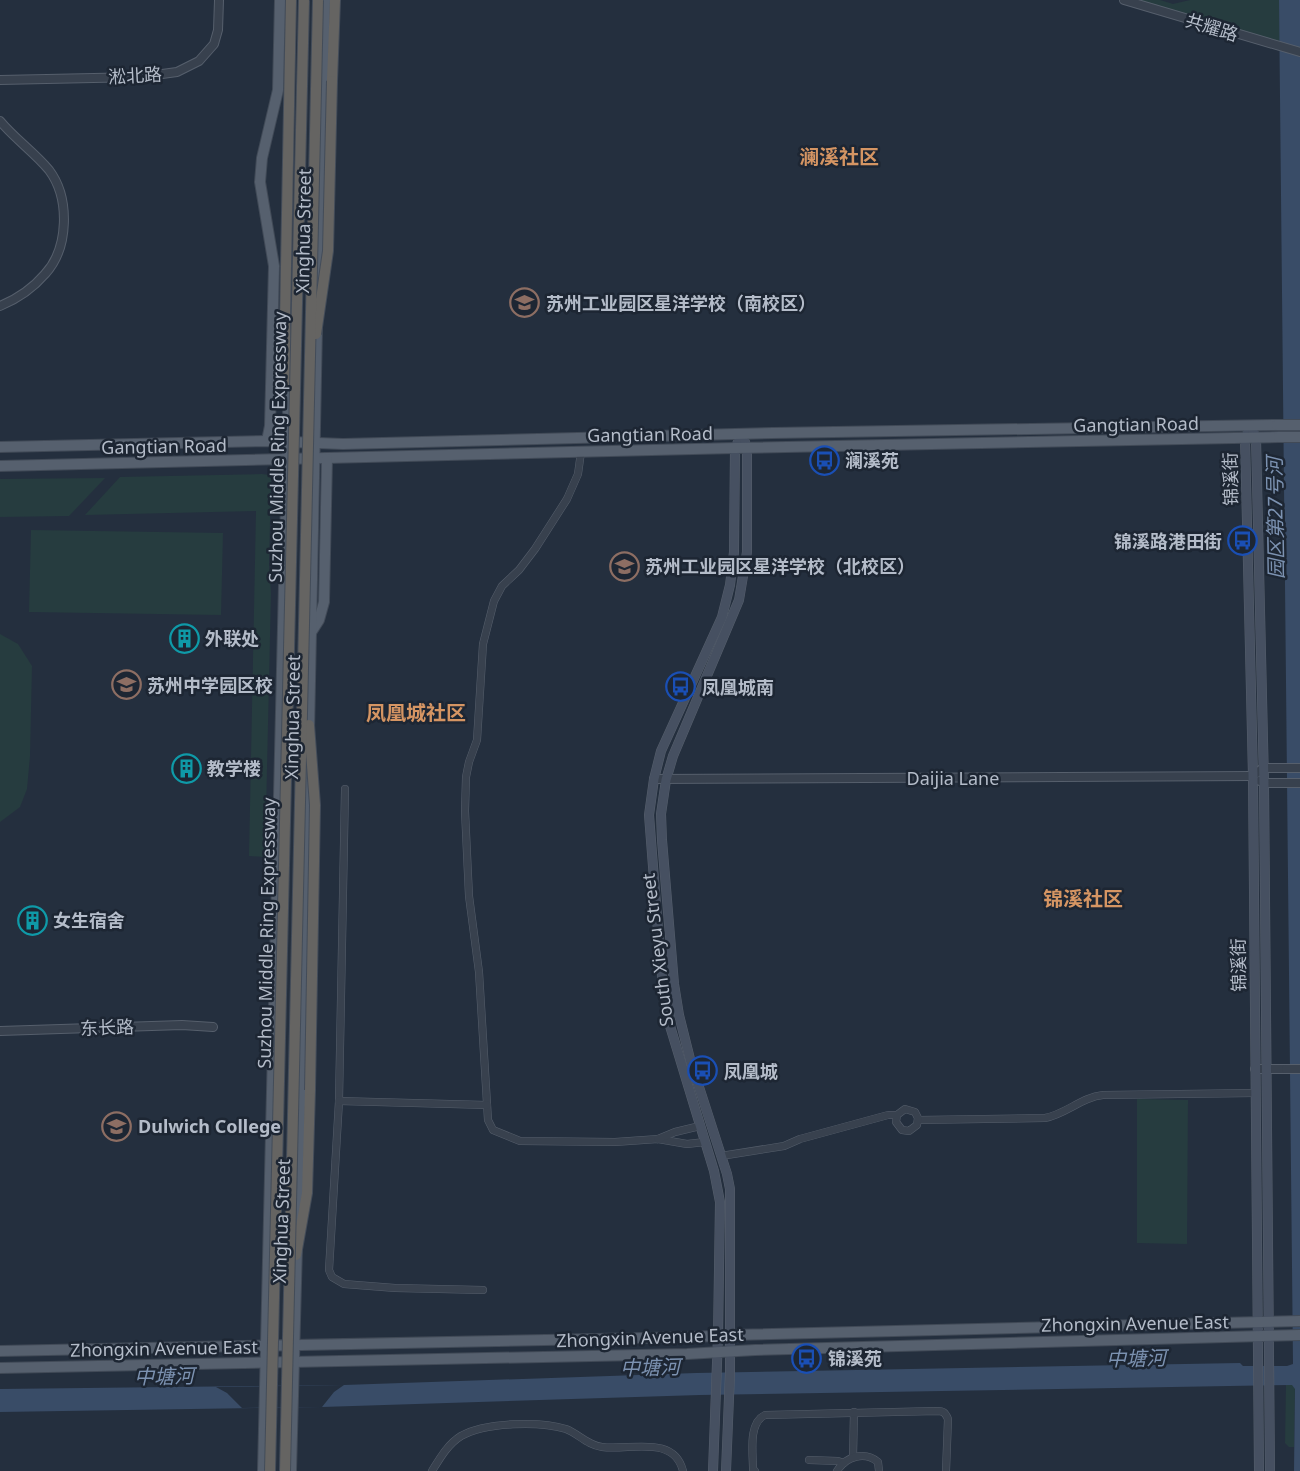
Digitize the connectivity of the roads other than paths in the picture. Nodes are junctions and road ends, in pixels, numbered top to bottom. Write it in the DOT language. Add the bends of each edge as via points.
graph roads {
  1 [pos="219,0"];
  2 [pos="280,0"];
  3 [pos="291,0"];
  4 [pos="296,0"];
  5 [pos="304,0"];
  6 [pos="318,0"];
  7 [pos="325,0"];
  8 [pos="335,0"];
  9 [pos="1124,0"];
  10 [pos="1300,52"];
  11 [pos="0,80"];
  12 [pos="0,121"];
  13 [pos="0,306"];
  14 [pos="309,381"];
  15 [pos="288,383"];
  16 [pos="1300,425"];
  17 [pos="1251,426"];
  18 [pos="742,434"];
  19 [pos="1300,437"];
  20 [pos="1251,438"];
  21 [pos="267,441"];
  22 [pos="286,442"];
  23 [pos="314,443"];
  24 [pos="0,447"];
  25 [pos="741,448"];
  26 [pos="581,452"];
  27 [pos="314,459"];
  28 [pos="327,459"];
  29 [pos="286,460"];
  30 [pos="0,466"];
  31 [pos="310,634"];
  32 [pos="304,665"];
  33 [pos="1263,768"];
  34 [pos="1300,768"];
  35 [pos="1253,776"];
  36 [pos="654,779"];
  37 [pos="666,780"];
  38 [pos="1264,783"];
  39 [pos="1300,783"];
  40 [pos="345,789"];
  41 [pos="213,1027"];
  42 [pos="0,1030"];
  43 [pos="1255,1069"];
  44 [pos="1266,1069"];
  45 [pos="1300,1069"];
  46 [pos="1256,1093"];
  47 [pos="339,1101"];
  48 [pos="487,1105"];
  49 [pos="897,1115"];
  50 [pos="918,1120"];
  51 [pos="700,1126"];
  52 [pos="658,1139"];
  53 [pos="705,1142"];
  54 [pos="721,1156"];
  55 [pos="296,1255"];
  56 [pos="483,1290"];
  57 [pos="1295,1321"];
  58 [pos="1263,1322"];
  59 [pos="730,1335"];
  60 [pos="1295,1335"];
  61 [pos="718,1336"];
  62 [pos="1263,1336"];
  63 [pos="266,1347"];
  64 [pos="294,1347"];
  65 [pos="0,1351"];
  66 [pos="730,1352"];
  67 [pos="717,1353"];
  68 [pos="294,1362"];
  69 [pos="266,1363"];
  70 [pos="0,1368"];
  71 [pos="854,1413"];
  72 [pos="853,1457"];
  73 [pos="809,1460"];
  74 [pos="844,1463"];
  75 [pos="263,1471"];
  76 [pos="270,1471"];
  77 [pos="285,1471"];
  78 [pos="291,1471"];
  79 [pos="432,1471"];
  80 [pos="683,1471"];
  81 [pos="713,1471"];
  82 [pos="726,1471"];
  83 [pos="755,1471"];
  84 [pos="837,1471"];
  85 [pos="879,1471"];
  86 [pos="946,1471"];
  87 [pos="1259,1471"];
  88 [pos="1270,1471"];
  1 -- 11 [label="street, 淞北路" via="214,44 199,62 177,72 140,77"];
  2 -- 21 [label="main road" via="278,90 260,171 260,192 274,266"];
  3 -- 15 [label="highway" via="286,177"];
  4 -- 15 [label="main road, Xinghua Street"];
  5 -- 76 [label="highway, Suzhou Middle Ring Expressway, bridge"];
  6 -- 14 [label="highway, Suzhou Middle Ring Expressway, bridge"];
  7 -- 23 [label="main road, Xinghua Street"];
  8 -- 14 [label="highway, bridge" via="328,251"];
  9 -- 10 [label="street, 共耀路"];
  12 -- 13 [label="street" via="49,171 60,192 64,224 59,249 47,273 31,288"];
  14 -- 32 [label="highway, Suzhou Middle Ring Expressway, bridge"];
  15 -- 22 [label="main road, Xinghua Street"];
  16 -- 17 [label="main road, Gangtian Road, bridge"];
  17 -- 18 [label="main road, Gangtian Road"];
  17 -- 20 [label="main road, 锦溪街"];
  18 -- 23 [label="main road, Gangtian Road"];
  18 -- 25 [label="main road"];
  19 -- 20 [label="main road, Gangtian Road, bridge"];
  20 -- 25 [label="main road, Gangtian Road"];
  20 -- 33 [label="main road, 锦溪街"];
  20 -- 35 [label="main road, 锦溪街"];
  21 -- 22 [label="main road, Gangtian Road"];
  21 -- 24 [label="main road, Gangtian Road"];
  22 -- 23 [label="main road, Gangtian Road"];
  22 -- 29 [label="main road, Xinghua Street"];
  23 -- 27 [label="main road, Xinghua Street"];
  25 -- 26 [label="main road, Gangtian Road"];
  25 -- 36 [label="main road, South Xieyu Street" via="734,552 722,617 662,751"];
  25 -- 37 [label="main road, South Xieyu Street" via="747,552 739,600"];
  26 -- 28 [label="main road, Gangtian Road"];
  26 -- 48 [label="street" via="578,474 567,499 494,601 483,644 477,740 466,777 465,812"];
  27 -- 28 [label="main road, Gangtian Road"];
  27 -- 29 [label="main road, Gangtian Road"];
  27 -- 31 [label="main road, Xinghua Street"];
  28 -- 31 [label="main road" via="324,602"];
  29 -- 30 [label="main road, Gangtian Road"];
  29 -- 63 [label="main road, Xinghua Street"];
  31 -- 55 [label="main road, Xinghua Street"];
  32 -- 55 [label="highway, bridge" via="315,805 307,1193"];
  32 -- 77 [label="highway, Suzhou Middle Ring Expressway, bridge"];
  33 -- 34 [label="street"];
  33 -- 35 [label="street"];
  33 -- 38 [label="main road, 锦溪街"];
  35 -- 37 [label="street, Daijia Lane"];
  35 -- 38 [label="street"];
  35 -- 43 [label="main road, 锦溪街"];
  36 -- 37 [label="street, Daijia Lane"];
  36 -- 51 [label="main road, South Xieyu Street" via="649,815 661,969 670,1026"];
  37 -- 54 [label="main road, South Xieyu Street" via="662,840 674,984 690,1059"];
  38 -- 39 [label="street"];
  38 -- 44 [label="main road, 锦溪街"];
  40 -- 47 [label="street"];
  41 -- 42 [label="street, 东长路"];
  43 -- 44 [label="street"];
  43 -- 46 [label="main road, 锦溪街"];
  44 -- 45 [label="street, bridge"];
  44 -- 58 [label="main road, 锦溪街"];
  46 -- 50 [label="street" via="1103,1095 1045,1118"];
  46 -- 58 [label="main road, 锦溪街"];
  47 -- 48 [label="street"];
  47 -- 56 [label="street" via="329,1270 332,1276 344,1284"];
  48 -- 52 [label="street" via="493,1130 520,1141"];
  49 -- 50 [label="street" via="909,1109"];
  49 -- 50 [label="street" via="897,1125 906,1131 915,1128"];
  49 -- 54 [label="street" via="784,1146"];
  51 -- 52 [label="street"];
  51 -- 53 [label="main road, South Xieyu Street"];
  52 -- 53 [label="street" via="687,1144"];
  53 -- 61 [label="main road, South Xieyu Street" via="720,1202"];
  54 -- 59 [label="main road, South Xieyu Street" via="731,1208"];
  55 -- 64 [label="main road, Xinghua Street"];
  57 -- 58 [label="main road, Zhongxin Avenue East"];
  58 -- 59 [label="main road, Zhongxin Avenue East"];
  58 -- 62 [label="main road, 锦溪街"];
  59 -- 61 [label="main road, Zhongxin Avenue East"];
  59 -- 66 [label="main road, South Xieyu Street"];
  60 -- 62 [label="main road, Zhongxin Avenue East"];
  61 -- 64 [label="main road, Zhongxin Avenue East"];
  61 -- 67 [label="main road, South Xieyu Street"];
  62 -- 66 [label="main road, Zhongxin Avenue East"];
  62 -- 87 [label="main road, 锦溪街" via="1258,1365"];
  62 -- 88 [label="main road, 锦溪街" via="1269,1365"];
  63 -- 64 [label="main road, Zhongxin Avenue East"];
  63 -- 65 [label="main road, Zhongxin Avenue East"];
  63 -- 69 [label="main road, Xinghua Street"];
  64 -- 68 [label="main road, Xinghua Street"];
  66 -- 67 [label="main road, Zhongxin Avenue East"];
  66 -- 82 [label="main road, South Xieyu Street"];
  67 -- 68 [label="main road, Zhongxin Avenue East"];
  67 -- 81 [label="main road, South Xieyu Street"];
  68 -- 69 [label="main road, Zhongxin Avenue East"];
  68 -- 78 [label="main road, Xinghua Street"];
  69 -- 70 [label="main road, Zhongxin Avenue East"];
  69 -- 75 [label="main road, Xinghua Street"];
  71 -- 72 [label="street"];
  71 -- 83 [label="street" via="759,1417 754,1430"];
  71 -- 86 [label="street" via="942,1411 948,1419"];
  72 -- 74 [label="street"];
  72 -- 85 [label="street" via="873,1458 879,1462"];
  73 -- 74 [label="street"];
  74 -- 84 [label="street"];
  79 -- 80 [label="street" via="462,1436 483,1428 515,1425 563,1428 605,1448 660,1447 676,1458"];
}
